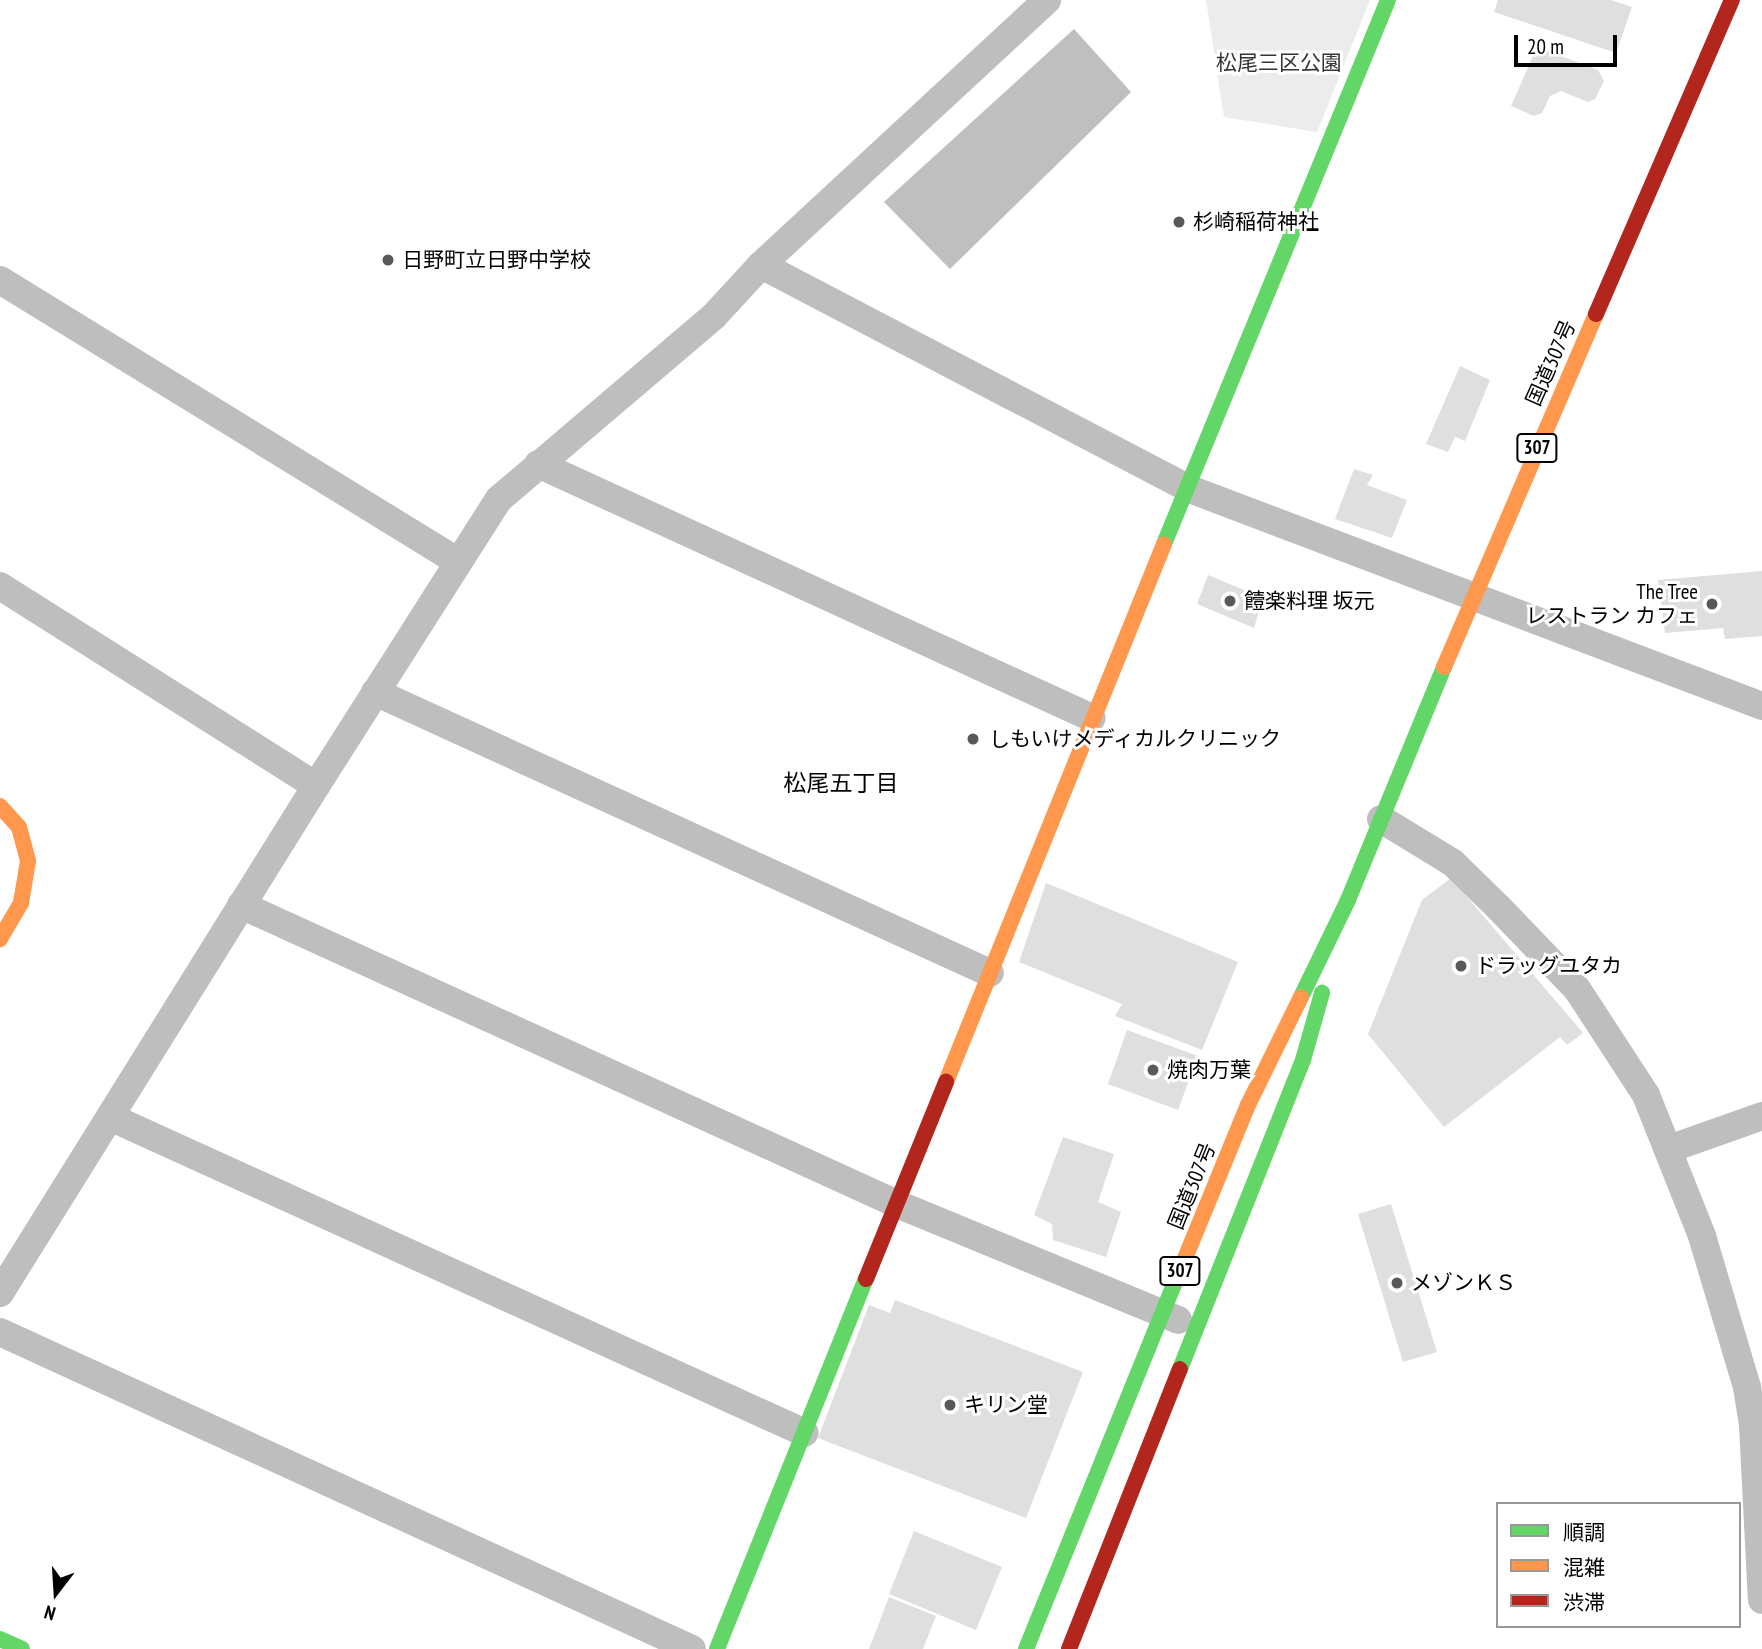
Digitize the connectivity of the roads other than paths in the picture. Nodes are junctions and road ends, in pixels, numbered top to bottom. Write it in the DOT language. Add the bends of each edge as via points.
graph roads {
  1 [pos="1047,0"];
  2 [pos="1388,0"];
  3 [pos="1732,0"];
  4 [pos="761,265"];
  5 [pos="0,280"];
  6 [pos="538,464"];
  7 [pos="1187,488"];
  8 [pos="457,561"];
  9 [pos="0,586"];
  10 [pos="1473,596"];
  11 [pos="375,692"];
  12 [pos="1762,706"];
  13 [pos="1093,718"];
  14 [pos="316,786"];
  15 [pos="0,806"];
  16 [pos="1381,819"];
  17 [pos="1348,900"];
  18 [pos="241,905"];
  19 [pos="0,939"];
  20 [pos="990,973"];
  21 [pos="1762,1116"];
  22 [pos="110,1117"];
  23 [pos="1669,1149"];
  24 [pos="897,1203"];
  25 [pos="0,1293"];
  26 [pos="1163,1314"];
  27 [pos="1197,1328"];
  28 [pos="0,1332"];
  29 [pos="805,1433"];
  30 [pos="1762,1600"];
  31 [pos="0,1639"];
  32 [pos="22,1649"];
  33 [pos="692,1649"];
  34 [pos="717,1649"];
  35 [pos="1026,1649"];
  36 [pos="1069,1649"];
  1 -- 4 [label="street"];
  2 -- 7 [label="main road"];
  3 -- 10 [label="main road, 国道307号 / 307"];
  4 -- 6 [label="street" via="715,316"];
  4 -- 7 [label="street"];
  5 -- 8 [label="street"];
  6 -- 8 [label="street" via="499,499"];
  6 -- 13 [label="street"];
  7 -- 10 [label="street"];
  7 -- 13 [label="main road"];
  8 -- 11 [label="street"];
  9 -- 14 [label="street"];
  10 -- 12 [label="street"];
  10 -- 16 [label="main road, 国道307号 / 307"];
  11 -- 14 [label="street"];
  11 -- 20 [label="street"];
  13 -- 20 [label="main road"];
  14 -- 18 [label="street"];
  15 -- 19 [label="main road" via="19,827 28,861 21,903"];
  16 -- 17 [label="main road, 国道307号 / 307"];
  16 -- 23 [label="street" via="1453,863 1577,989 1646,1095"];
  17 -- 26 [label="main road, 国道307号 / 307" via="1248,1105"];
  17 -- 27 [label="main road, 国道307号 / 307" via="1303,1060"];
  18 -- 22 [label="street"];
  18 -- 24 [label="street"];
  20 -- 24 [label="main road"];
  21 -- 23 [label="street"];
  22 -- 25 [label="street"];
  22 -- 29 [label="street"];
  23 -- 30 [label="street" via="1702,1236 1747,1387"];
  24 -- 26 [label="street"];
  24 -- 29 [label="main road"];
  26 -- 27 [label="street"];
  26 -- 35 [label="main road, 国道307号 / 307"];
  27 -- 36 [label="main road, 国道307号 / 307"];
  28 -- 33 [label="street"];
  29 -- 34 [label="main road"];
  31 -- 32 [label="main road"];
}
